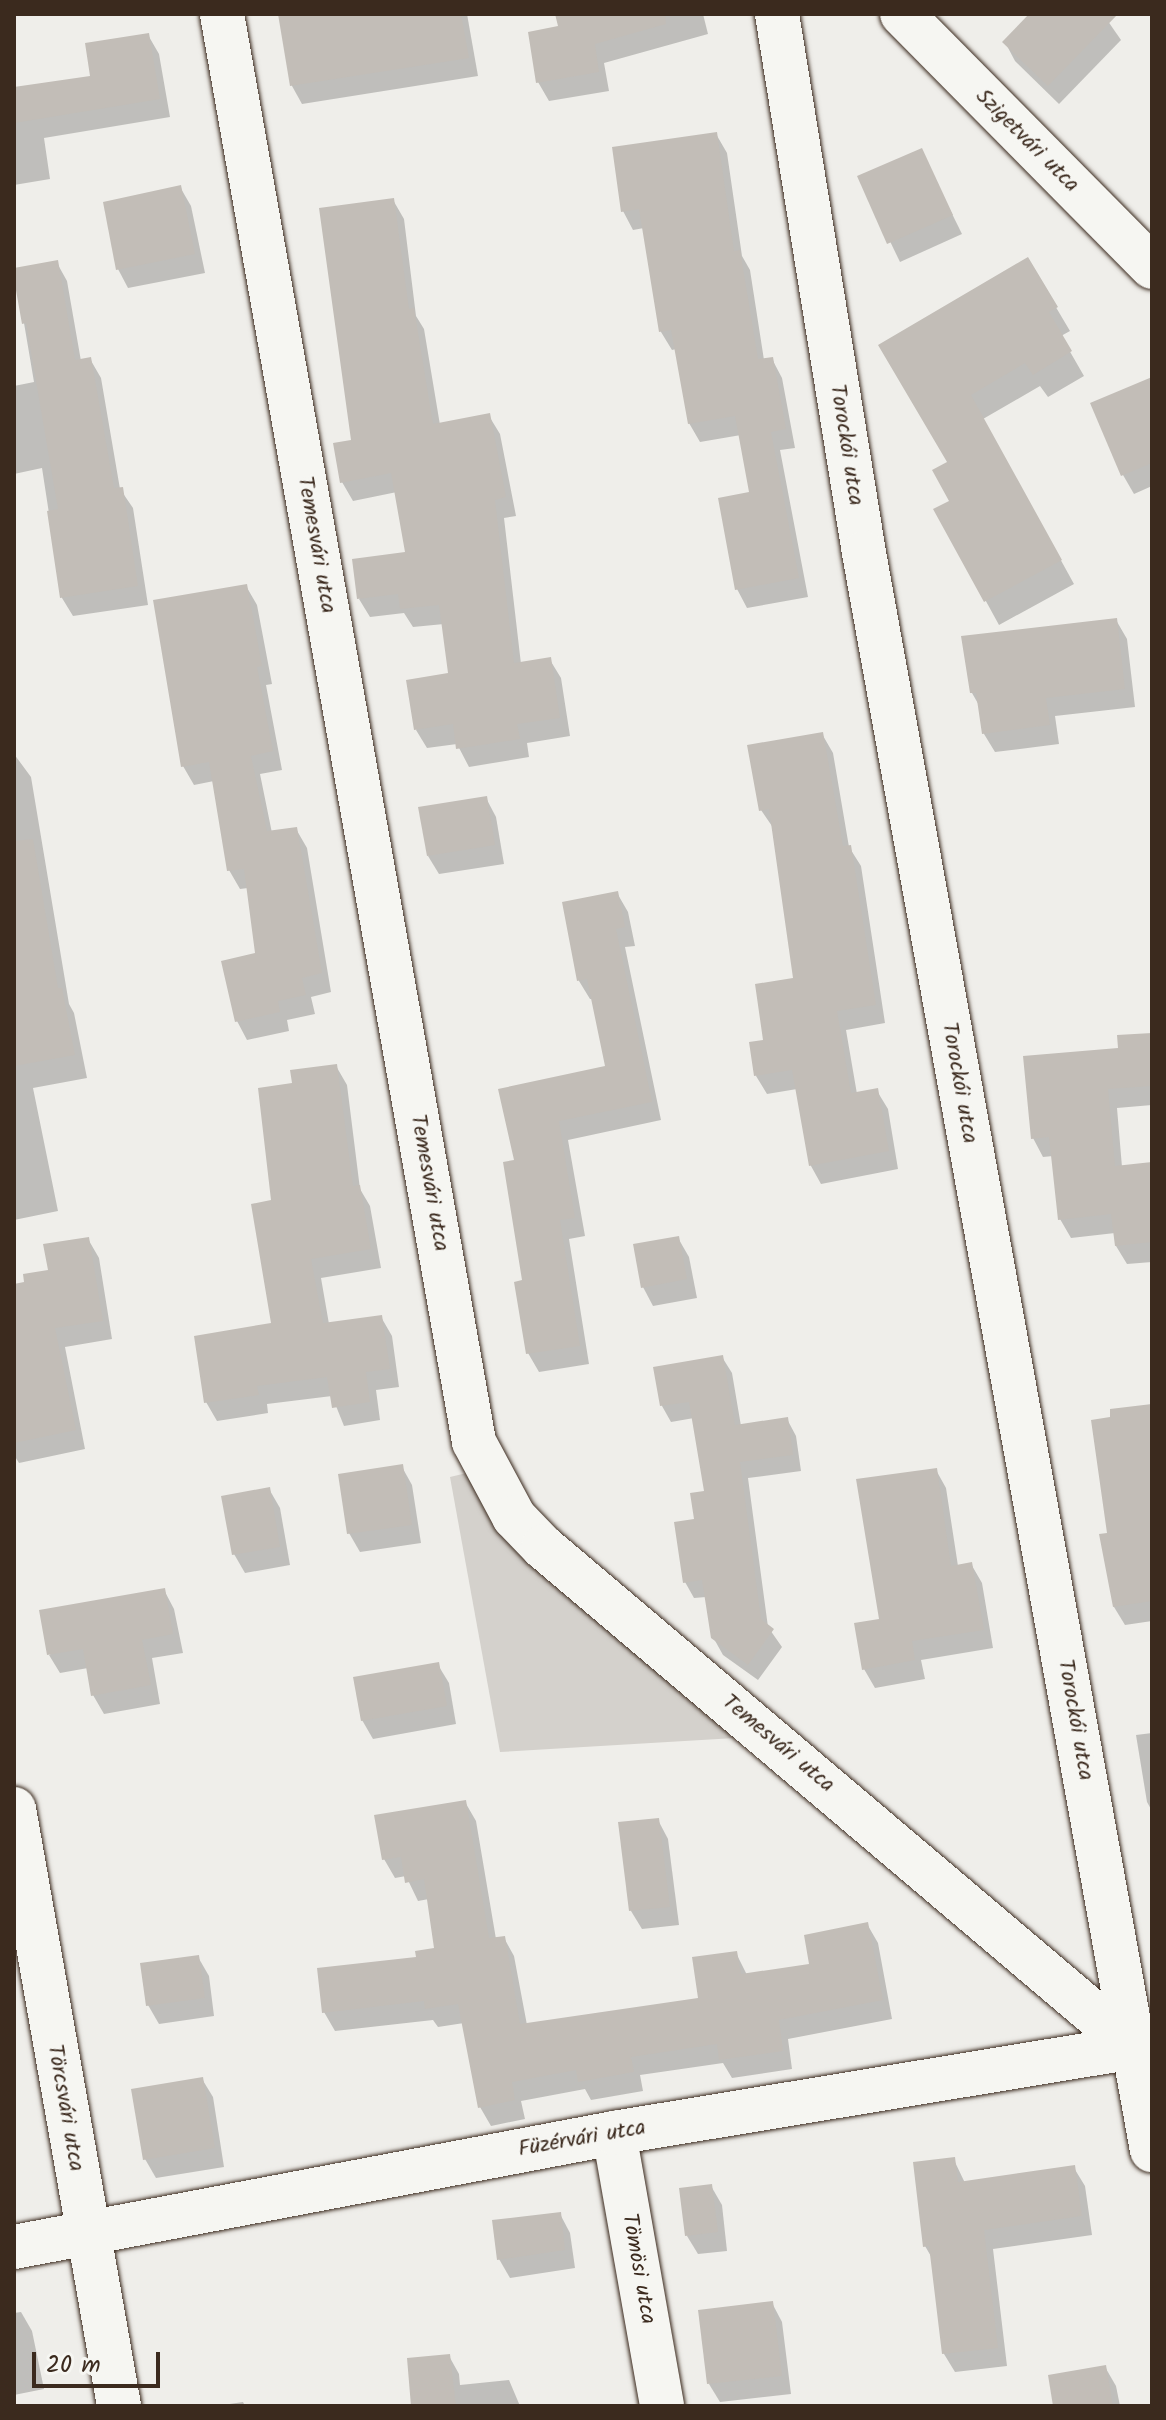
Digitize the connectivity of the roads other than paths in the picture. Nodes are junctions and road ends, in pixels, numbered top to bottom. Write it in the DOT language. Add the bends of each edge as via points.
graph roads {
  1 [pos="222,14"];
  2 [pos="777,14"];
  3 [pos="902,14"];
  4 [pos="1152,267"];
  5 [pos="14,1809"];
  6 [pos="1146,2051"];
  7 [pos="614,2133"];
  8 [pos="1152,2150"];
  9 [pos="87,2232"];
  10 [pos="14,2247"];
  11 [pos="119,2406"];
  12 [pos="662,2406"];
  1 -- 6 [label="street, Temesvári utca" via="474,1442 514,1517 543,1547"];
  2 -- 6 [label="street, Torockói utca" via="864,553"];
  3 -- 4 [label="street, Szigetvári utca"];
  5 -- 9 [label="street, Törcsvári utca"];
  6 -- 7 [label="street, Füzérvári utca"];
  6 -- 8 [label="street, Torockói utca"];
  7 -- 9 [label="street, Füzérvári utca"];
  7 -- 12 [label="street, Tömösi utca"];
  9 -- 10 [label="street, Füzérvári utca"];
  9 -- 11 [label="street, Törcsvári utca"];
}
